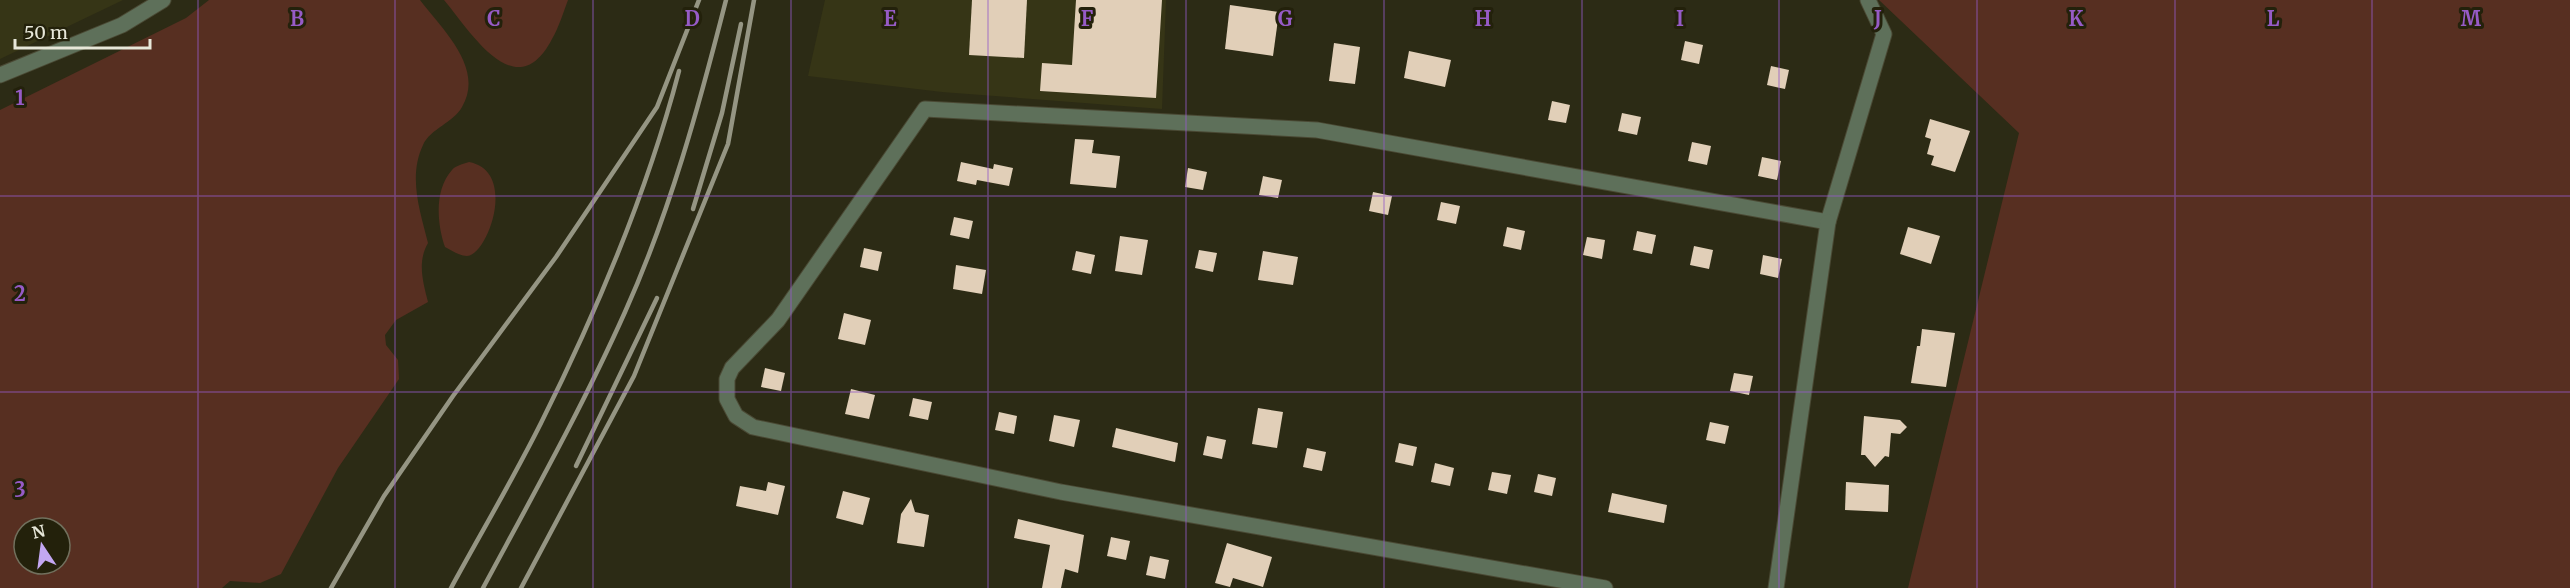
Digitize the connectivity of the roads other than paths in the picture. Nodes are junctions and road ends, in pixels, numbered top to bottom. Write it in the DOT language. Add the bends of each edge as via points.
graph roads {
  1 [pos="163,0"];
  2 [pos="1868,0"];
  3 [pos="0,75"];
  4 [pos="1828,222"];
  5 [pos="1605,588"];
  6 [pos="1776,588"];
  1 -- 3 [label="street" via="122,25"];
  2 -- 4 [label="street" via="1884,34"];
  4 -- 5 [label="street" via="1317,130 925,109 778,320 732,368 727,379 727,399 736,416 753,427 1061,492"];
  4 -- 6 [label="street"];
}
